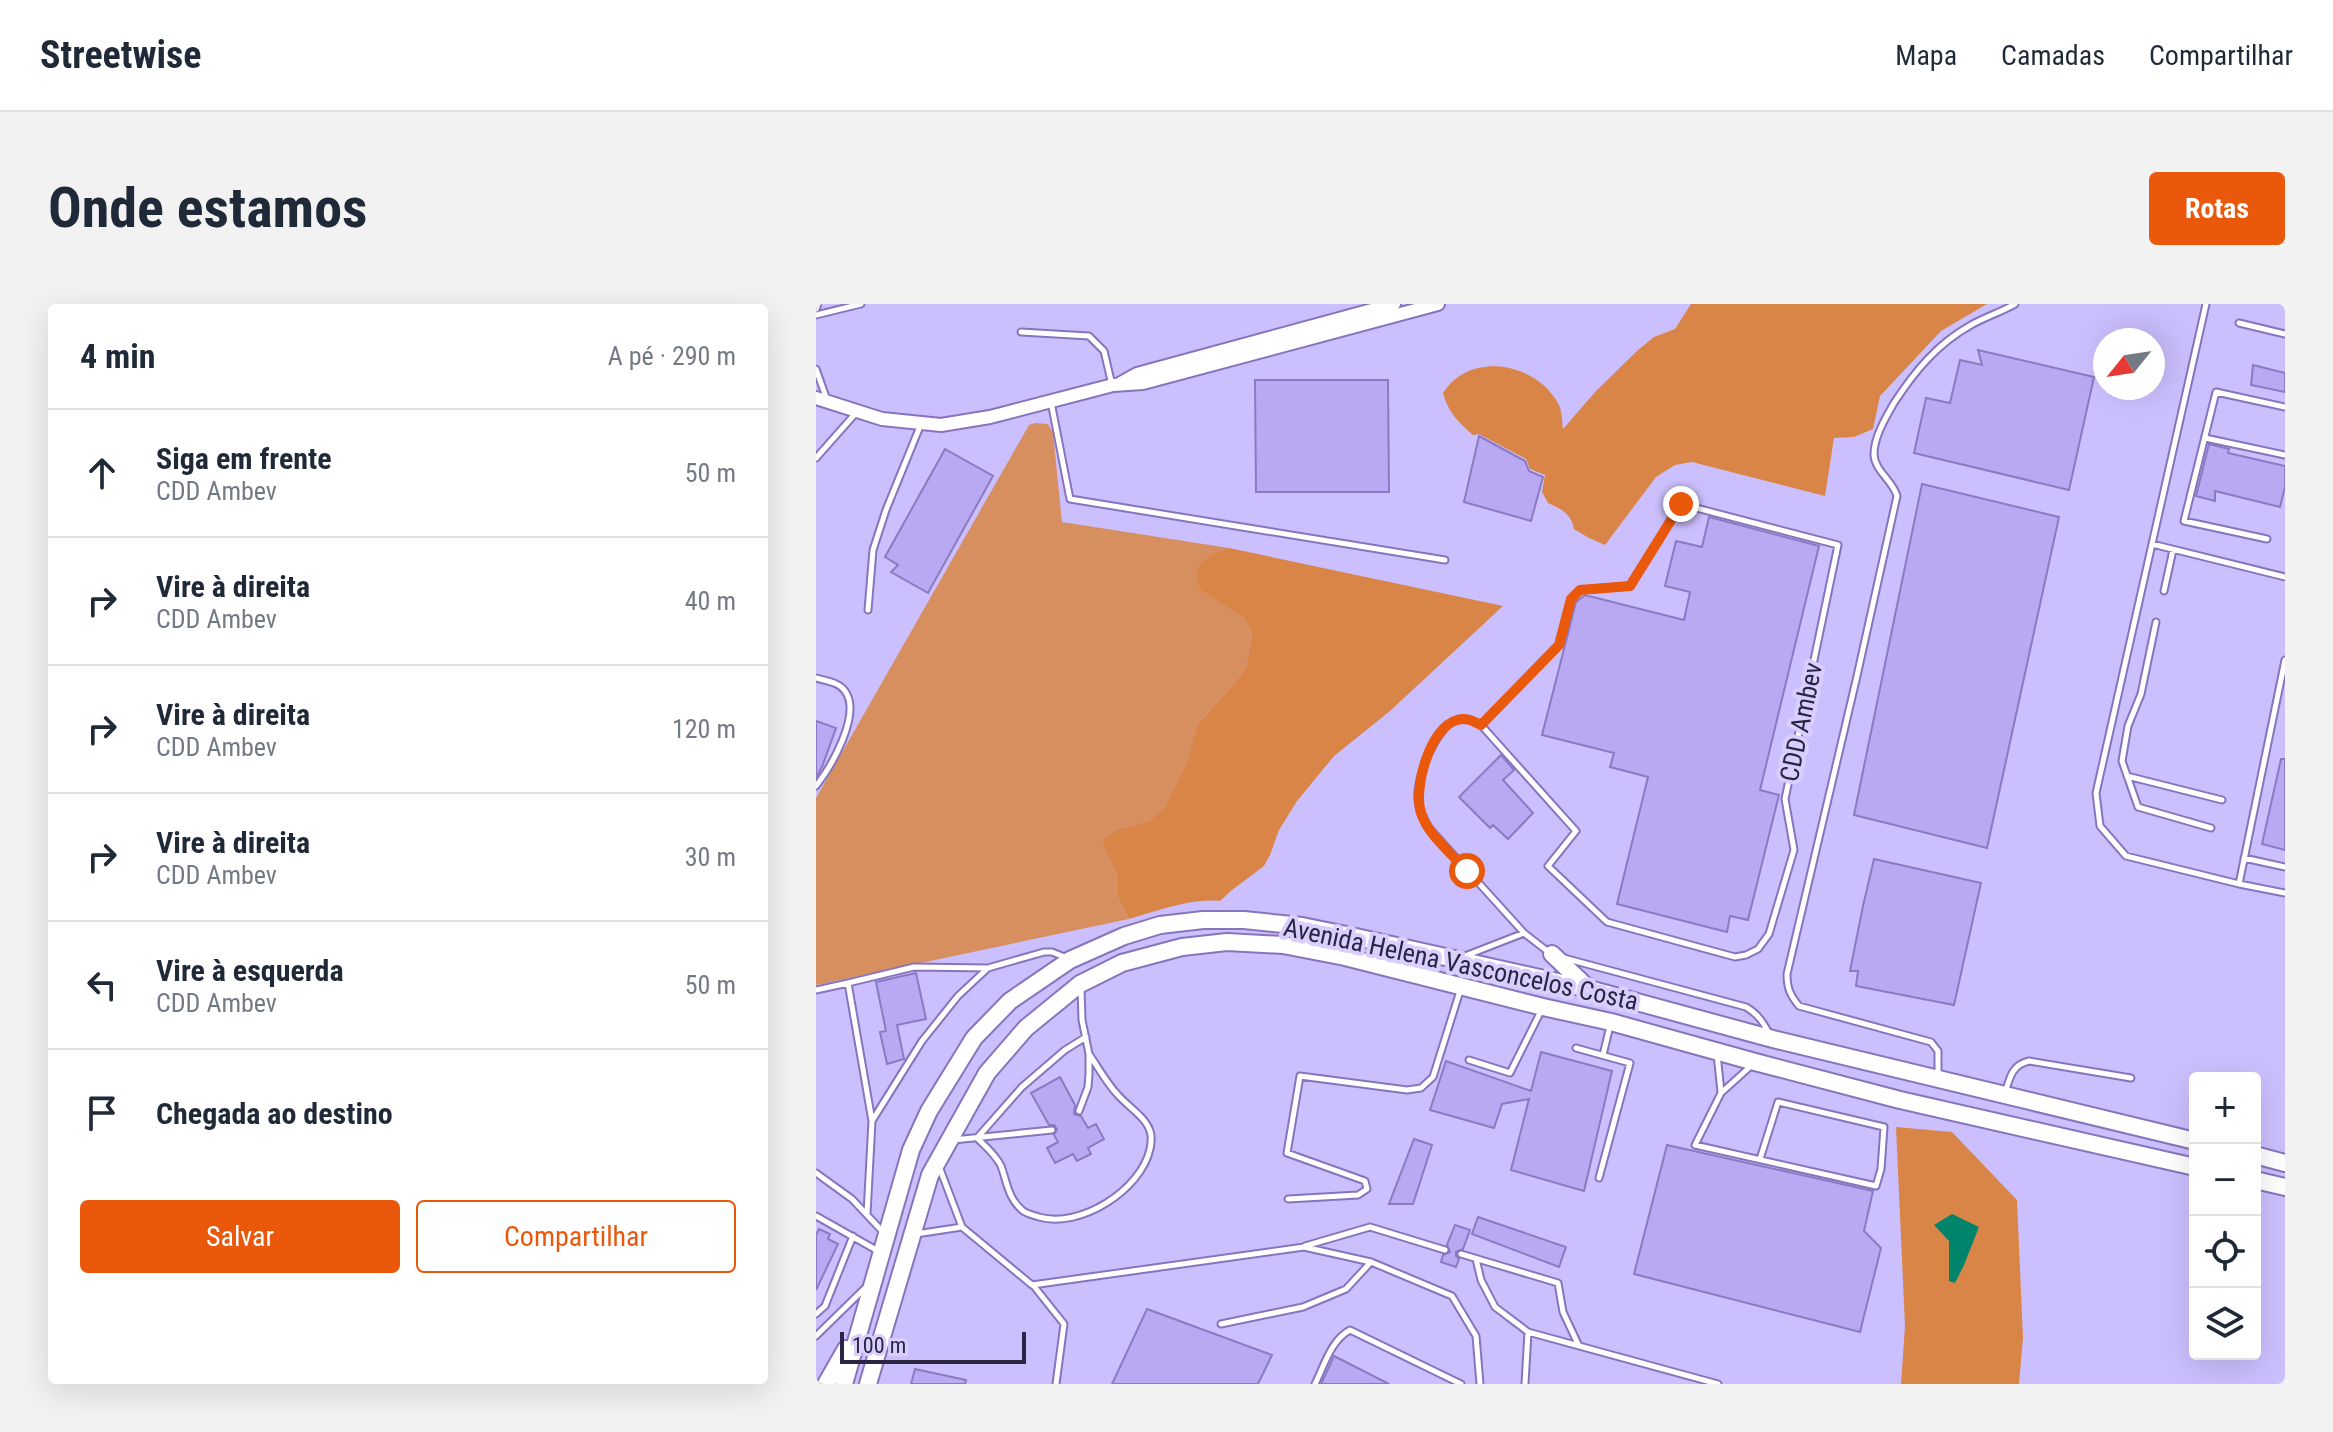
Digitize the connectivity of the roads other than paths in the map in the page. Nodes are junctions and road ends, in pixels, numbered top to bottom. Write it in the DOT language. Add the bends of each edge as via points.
graph roads {
  1 [pos="861,304"];
  2 [pos="1394,304"];
  3 [pos="1438,304"];
  4 [pos="2015,304"];
  5 [pos="2206,304"];
  6 [pos="817,309"];
  7 [pos="2239,323"];
  8 [pos="1021,332"];
  9 [pos="2285,334"];
  10 [pos="816,369"];
  11 [pos="1117,385"];
  12 [pos="822,400"];
  13 [pos="1051,401"];
  14 [pos="2285,407"];
  15 [pos="857,411"];
  16 [pos="922,423"];
  17 [pos="2205,438"];
  18 [pos="2285,455"];
  19 [pos="816,458"];
  20 [pos="2267,539"];
  21 [pos="2152,544"];
  22 [pos="2173,550"];
  23 [pos="1445,560"];
  24 [pos="2285,577"];
  25 [pos="2164,591"];
  26 [pos="868,610"];
  27 [pos="2156,622"];
  28 [pos="2285,660"];
  29 [pos="816,678"];
  30 [pos="1481,725"];
  31 [pos="2126,775"];
  32 [pos="816,786"];
  33 [pos="2222,800"];
  34 [pos="2211,828"];
  35 [pos="2244,858"];
  36 [pos="2285,867"];
  37 [pos="2239,884"];
  38 [pos="2285,893"];
  39 [pos="1524,933"];
  40 [pos="1552,954"];
  41 [pos="1070,960"];
  42 [pos="1455,960"];
  43 [pos="988,968"];
  44 [pos="848,983"];
  45 [pos="1080,984"];
  46 [pos="1462,985"];
  47 [pos="1589,989"];
  48 [pos="816,990"];
  49 [pos="1543,1007"];
  50 [pos="1611,1022"];
  51 [pos="1086,1037"];
  52 [pos="1773,1039"];
  53 [pos="1576,1048"];
  54 [pos="1717,1052"];
  55 [pos="1089,1054"];
  56 [pos="1603,1055"];
  57 [pos="1469,1060"];
  58 [pos="1755,1062"];
  59 [pos="1938,1078"];
  60 [pos="2131,1078"];
  61 [pos="1721,1093"];
  62 [pos="2005,1094"];
  63 [pos="1079,1111"];
  64 [pos="872,1121"];
  65 [pos="1052,1130"];
  66 [pos="977,1138"];
  67 [pos="949,1140"];
  68 [pos="2189,1140"];
  69 [pos="2261,1157"];
  70 [pos="1760,1159"];
  71 [pos="937,1162"];
  72 [pos="2285,1163"];
  73 [pos="2189,1166"];
  74 [pos="816,1173"];
  75 [pos="1599,1178"];
  76 [pos="2261,1181"];
  77 [pos="2285,1187"];
  78 [pos="1288,1199"];
  79 [pos="867,1214"];
  80 [pos="816,1216"];
  81 [pos="962,1227"];
  82 [pos="886,1235"];
  83 [pos="912,1235"];
  84 [pos="853,1236"];
  85 [pos="1304,1247"];
  86 [pos="1445,1250"];
  87 [pos="883,1254"];
  88 [pos="1461,1254"];
  89 [pos="1476,1259"];
  90 [pos="1371,1262"];
  91 [pos="877,1275"];
  92 [pos="1032,1285"];
  93 [pos="872,1293"];
  94 [pos="816,1314"];
  95 [pos="1221,1324"];
  96 [pos="1528,1332"];
  97 [pos="816,1336"];
  98 [pos="1579,1345"];
  99 [pos="1692,1381"];
  100 [pos="826,1384"];
  101 [pos="844,1384"];
  102 [pos="868,1384"];
  103 [pos="1056,1384"];
  104 [pos="1315,1384"];
  105 [pos="1461,1384"];
  106 [pos="1480,1384"];
  107 [pos="1525,1384"];
  108 [pos="1718,1384"];
  1 -- 6 [label="lane"];
  2 -- 11 [label="street" via="1137,374"];
  3 -- 11 [label="street" via="1143,383"];
  4 -- 59 [label="lane" via="1929,355 1878,436 1876,462 1897,496 1787,974 1790,996 1799,1006 1931,1042 1938,1051"];
  5 -- 21 [label="lane"];
  7 -- 9 [label="lane"];
  8 -- 11 [label="lane" via="1089,336 1104,351"];
  10 -- 12 [label="lane"];
  11 -- 13 [label="street"];
  12 -- 15 [label="street"];
  13 -- 16 [label="street" via="990,417"];
  13 -- 23 [label="lane" via="1070,499"];
  14 -- 17 [label="lane" via="2216,392"];
  15 -- 16 [label="street"];
  15 -- 19 [label="lane"];
  16 -- 26 [label="lane" via="873,550"];
  17 -- 18 [label="lane"];
  17 -- 20 [label="lane" via="2184,521"];
  21 -- 22 [label="lane"];
  21 -- 37 [label="lane" via="2096,793 2100,826 2126,856"];
  22 -- 24 [label="lane"];
  22 -- 25 [label="lane"];
  27 -- 31 [label="lane" via="2141,694 2128,726 2122,761"];
  28 -- 35 [label="lane"];
  29 -- 32 [label="lane" via="838,684 850,702 848,730"];
  30 -- 30 [label="lane, CDD Ambev" via="1559,645 1571,599 1580,590 1630,586 1681,504 1838,545 1785,799 1794,850 1769,934 1758,949 1735,957 1607,922 1548,866 1576,831"];
  30 -- 39 [label="lane" via="1469,719 1446,726 1421,773 1418,801 1429,828"];
  31 -- 33 [label="lane"];
  31 -- 34 [label="lane" via="2138,807"];
  35 -- 36 [label="lane"];
  35 -- 37 [label="lane"];
  37 -- 38 [label="lane"];
  39 -- 40 [label="lane"];
  39 -- 42 [label="lane"];
  40 -- 47 [label="highway"];
  40 -- 52 [label="lane" via="1746,1007"];
  41 -- 42 [label="highway, Avenida Helena Vasconcelos Costa" via="1160,925 1244,920 1302,926"];
  41 -- 43 [label="lane" via="1044,952"];
  41 -- 82 [label="highway, Avenida Helena Vasconcelos Costa" via="1010,1001 974,1038 911,1150"];
  42 -- 47 [label="highway, Avenida Helena Vasconcelos Costa"];
  43 -- 44 [label="lane" via="914,967"];
  43 -- 64 [label="lane" via="922,1041"];
  44 -- 48 [label="lane"];
  44 -- 64 [label="lane"];
  45 -- 46 [label="highway, Avenida Helena Vasconcelos Costa" via="1140,957 1227,942 1283,945"];
  45 -- 51 [label="lane"];
  45 -- 67 [label="highway, Avenida Helena Vasconcelos Costa" via="1026,1028 987,1073"];
  46 -- 49 [label="highway, Avenida Helena Vasconcelos Costa"];
  46 -- 78 [label="lane" via="1433,1077 1421,1088 1300,1076 1287,1153 1365,1181 1367,1189 1358,1195"];
  47 -- 52 [label="highway, Avenida Helena Vasconcelos Costa"];
  49 -- 50 [label="highway, Avenida Helena Vasconcelos Costa"];
  49 -- 57 [label="lane" via="1510,1073"];
  50 -- 54 [label="highway, Avenida Helena Vasconcelos Costa"];
  50 -- 56 [label="lane"];
  51 -- 55 [label="lane"];
  51 -- 66 [label="lane" via="1022,1087"];
  52 -- 59 [label="highway, Avenida Helena Vasconcelos Costa"];
  53 -- 56 [label="lane"];
  54 -- 58 [label="highway, Avenida Helena Vasconcelos Costa"];
  54 -- 61 [label="lane"];
  55 -- 63 [label="lane" via="1088,1087"];
  55 -- 66 [label="lane" via="1150,1131 1142,1170 1112,1199 1086,1214 1059,1219 1024,1212 1011,1197 996,1157"];
  56 -- 75 [label="lane" via="1630,1063"];
  58 -- 61 [label="lane"];
  58 -- 73 [label="highway, Avenida Helena Vasconcelos Costa"];
  59 -- 62 [label="highway, Avenida Helena Vasconcelos Costa"];
  60 -- 62 [label="lane" via="2029,1061 2012,1071"];
  61 -- 70 [label="lane" via="1695,1145"];
  62 -- 68 [label="highway, Avenida Helena Vasconcelos Costa"];
  64 -- 79 [label="lane"];
  65 -- 66 [label="lane"];
  66 -- 67 [label="lane"];
  67 -- 71 [label="highway, Avenida Helena Vasconcelos Costa"];
  69 -- 72 [label="highway"];
  70 -- 70 [label="lane" via="1876,1186 1884,1127 1778,1102"];
  71 -- 81 [label="lane"];
  71 -- 83 [label="highway, Avenida Helena Vasconcelos Costa"];
  74 -- 79 [label="lane"];
  76 -- 77 [label="highway"];
  79 -- 82 [label="lane"];
  80 -- 84 [label="lane"];
  81 -- 83 [label="lane"];
  81 -- 92 [label="lane"];
  82 -- 87 [label="highway, Avenida Helena Vasconcelos Costa"];
  83 -- 102 [label="highway, Avenida Helena Vasconcelos Costa"];
  84 -- 87 [label="lane"];
  84 -- 94 [label="lane" via="825,1306"];
  85 -- 86 [label="lane" via="1370,1227"];
  85 -- 90 [label="lane"];
  85 -- 92 [label="lane"];
  87 -- 91 [label="highway, Avenida Helena Vasconcelos Costa"];
  88 -- 89 [label="lane"];
  89 -- 96 [label="lane" via="1495,1307"];
  89 -- 98 [label="lane" via="1558,1283 1563,1312"];
  90 -- 95 [label="lane" via="1346,1289 1303,1307"];
  90 -- 106 [label="lane" via="1452,1296 1476,1336"];
  91 -- 93 [label="highway, Avenida Helena Vasconcelos Costa"];
  91 -- 97 [label="lane"];
  92 -- 103 [label="lane" via="1064,1324"];
  93 -- 100 [label="highway"];
  93 -- 101 [label="highway, Avenida Helena Vasconcelos Costa"];
  96 -- 98 [label="lane"];
  96 -- 107 [label="lane"];
  98 -- 99 [label="lane"];
  99 -- 108 [label="lane"];
  104 -- 105 [label="lane" via="1335,1343 1350,1330"];
}
